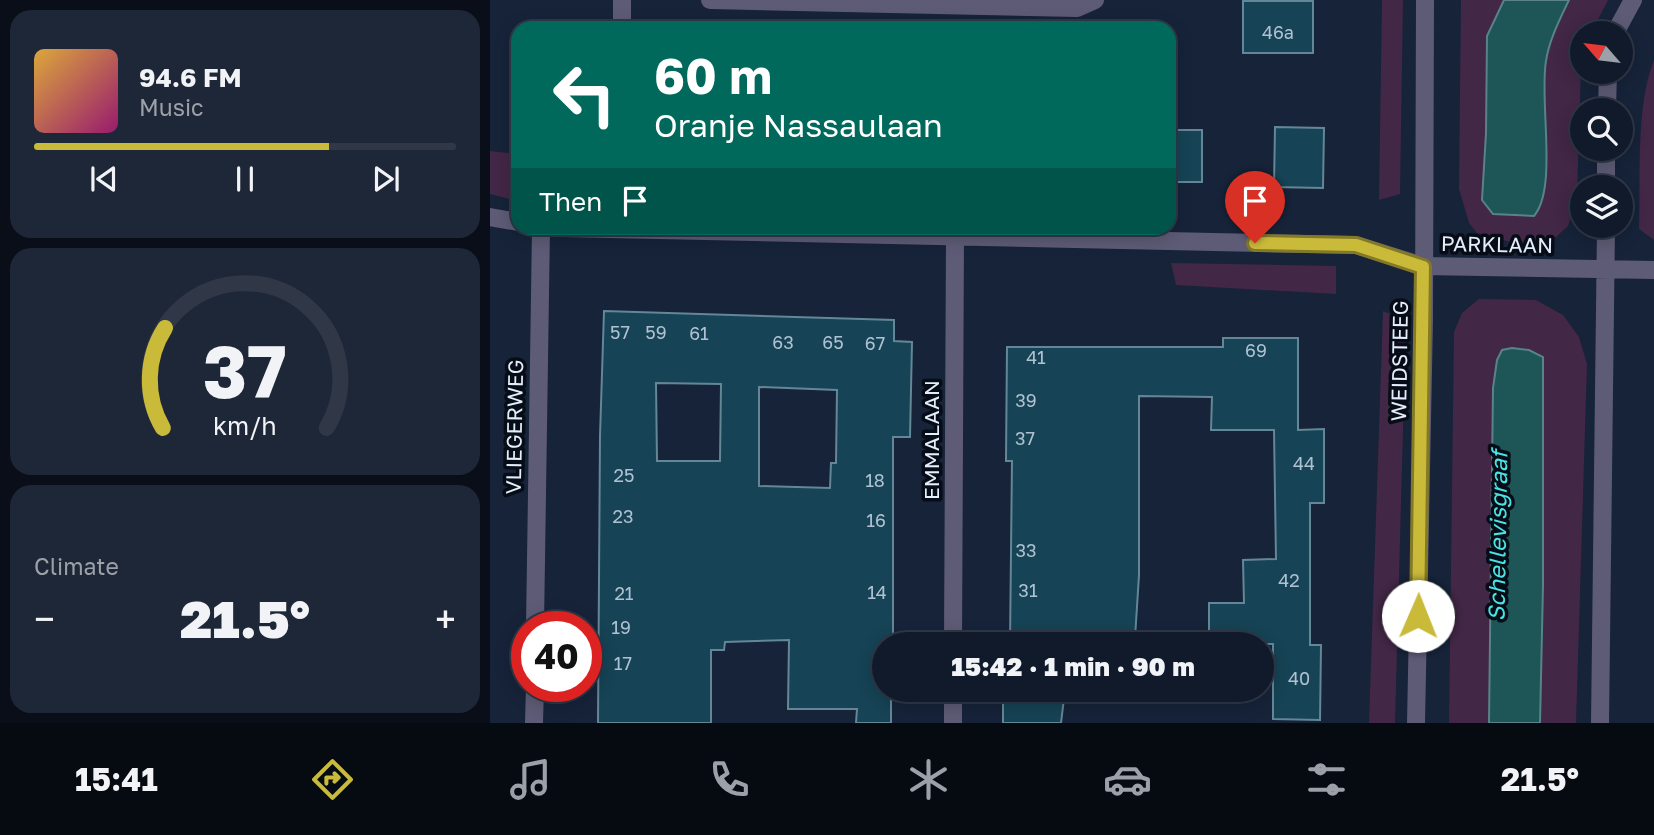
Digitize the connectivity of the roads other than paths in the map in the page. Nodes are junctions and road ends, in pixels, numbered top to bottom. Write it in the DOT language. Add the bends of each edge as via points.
graph roads {
  1 [pos="622,0"];
  2 [pos="710,0"];
  3 [pos="1095,0"];
  4 [pos="1425,0"];
  5 [pos="1633,0"];
  6 [pos="622,21"];
  7 [pos="1622,21"];
  8 [pos="490,217"];
  9 [pos="511,221"];
  10 [pos="541,235"];
  11 [pos="913,235"];
  12 [pos="955,236"];
  13 [pos="1606,238"];
  14 [pos="1423,267"];
  15 [pos="1606,270"];
  16 [pos="1654,270"];
  17 [pos="536,611"];
  18 [pos="953,632"];
  19 [pos="535,702"];
  20 [pos="953,702"];
  21 [pos="534,723"];
  22 [pos="953,723"];
  23 [pos="1416,723"];
  24 [pos="1600,723"];
  1 -- 6 [label="street"];
  2 -- 3 [label="street" via="1077,8"];
  4 -- 14 [label="street, WEIDSTEEG"];
  5 -- 7 [label="street"];
  8 -- 9 [label="street"];
  10 -- 17 [label="street, VLIEGERWEG"];
  11 -- 12 [label="street, PARKLAAN"];
  12 -- 14 [label="street, PARKLAAN" via="1356,245"];
  12 -- 18 [label="street, EMMALAAN"];
  13 -- 15 [label="street"];
  14 -- 15 [label="street, PARKLAAN"];
  14 -- 23 [label="street, WEIDSTEEG"];
  15 -- 16 [label="street, PARKLAAN"];
  15 -- 24 [label="street"];
  19 -- 21 [label="street"];
  20 -- 22 [label="street"];
}
